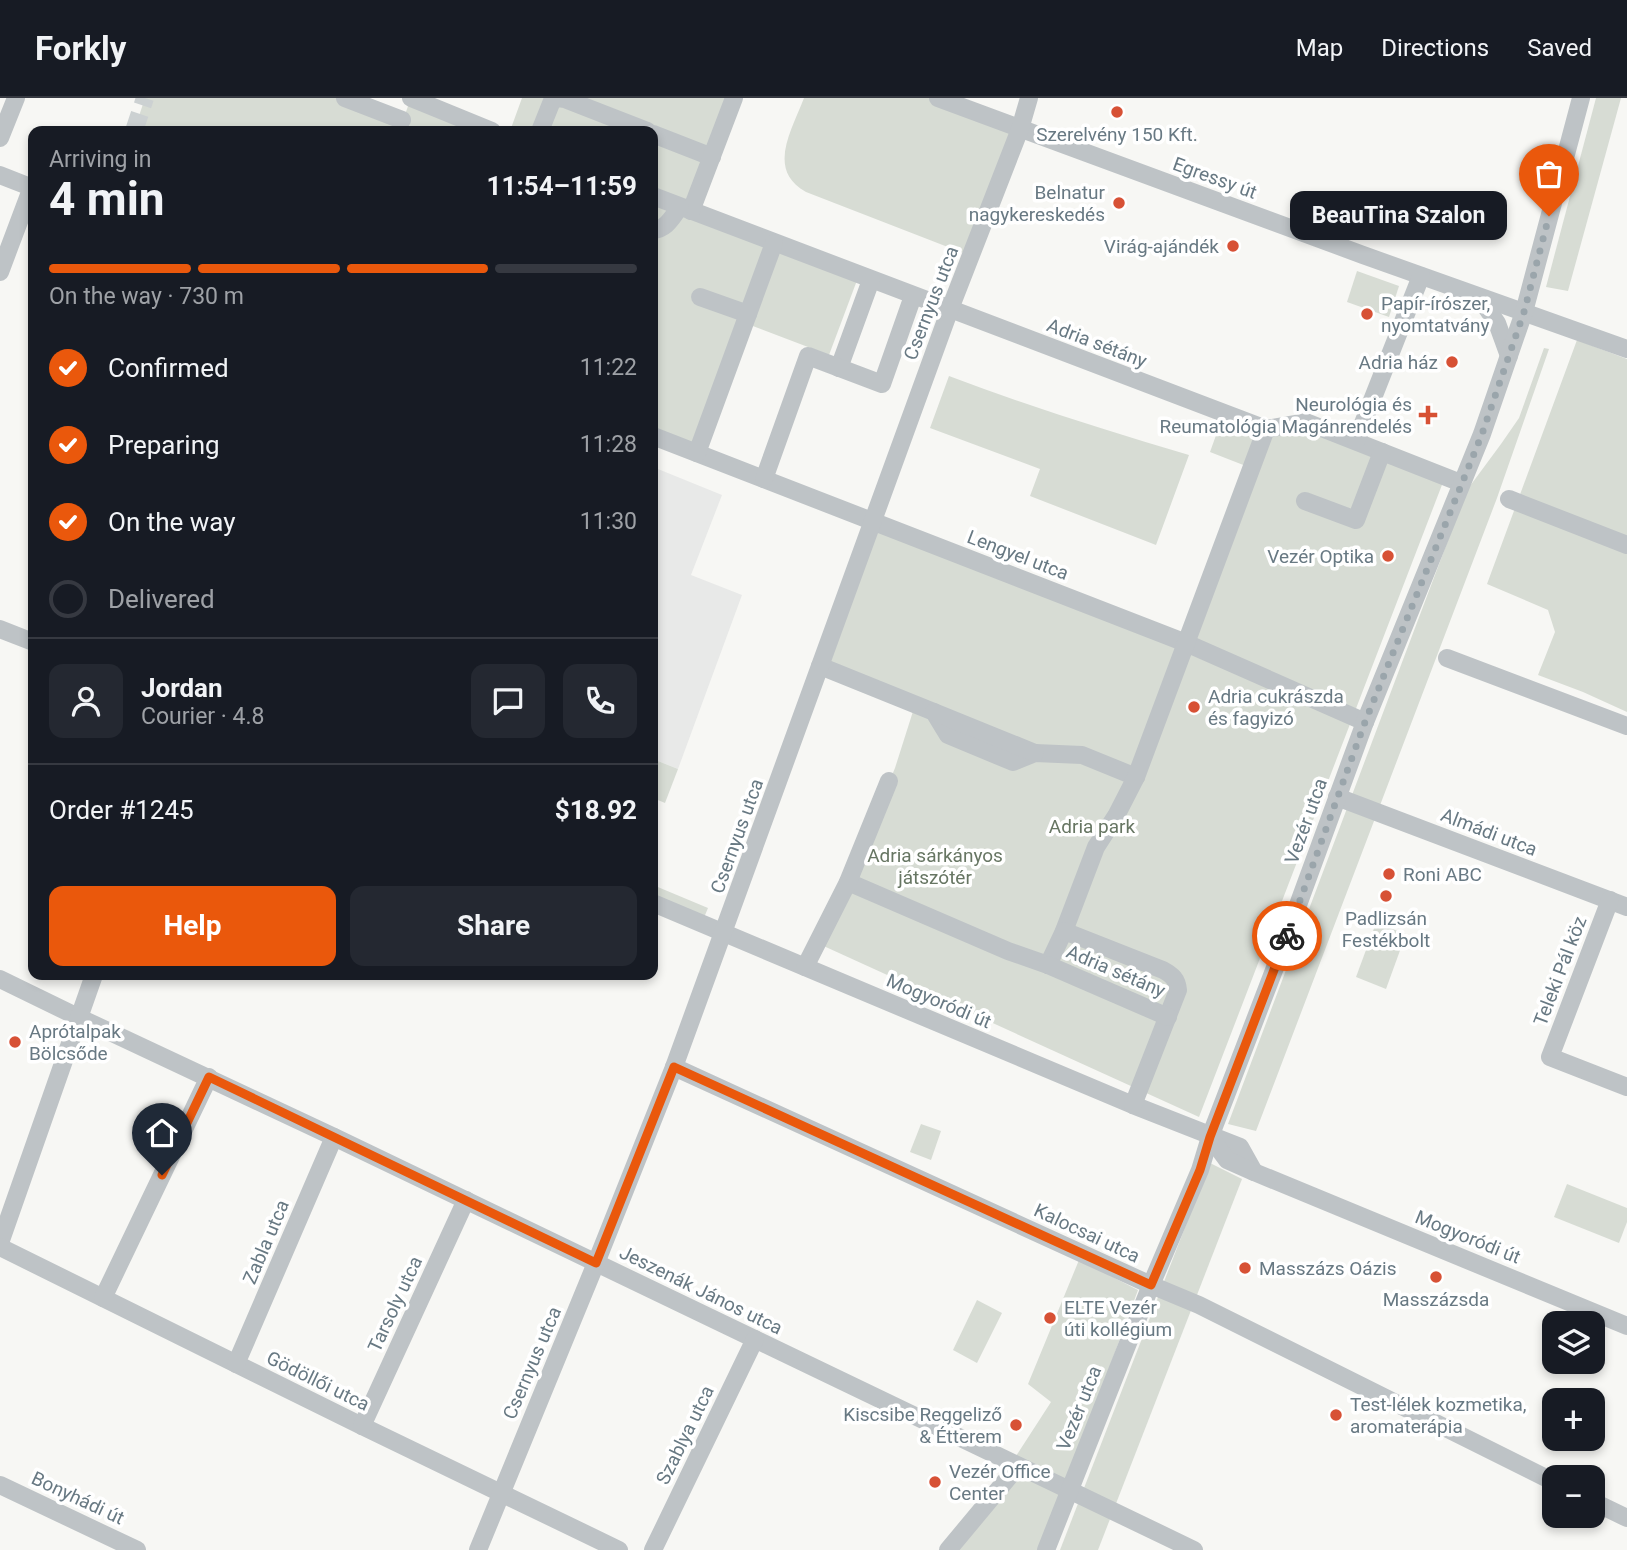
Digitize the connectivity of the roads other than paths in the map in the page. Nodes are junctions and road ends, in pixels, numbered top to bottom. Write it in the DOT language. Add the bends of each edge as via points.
graph roads {
  1 [pos="16,98"];
  2 [pos="345,98"];
  3 [pos="411,98"];
  4 [pos="558,98"];
  5 [pos="734,98"];
  6 [pos="938,98"];
  7 [pos="1029,98"];
  8 [pos="1581,98"];
  9 [pos="400,125"];
  10 [pos="480,126"];
  11 [pos="542,126"];
  12 [pos="634,126"];
  13 [pos="1020,129"];
  14 [pos="658,136"];
  15 [pos="0,138"];
  16 [pos="712,157"];
  17 [pos="0,175"];
  18 [pos="28,186"];
  19 [pos="658,198"];
  20 [pos="28,201"];
  21 [pos="686,209"];
  22 [pos="658,230"];
  23 [pos="774,243"];
  24 [pos="0,272"];
  25 [pos="1421,276"];
  26 [pos="871,279"];
  27 [pos="914,296"];
  28 [pos="1479,296"];
  29 [pos="699,297"];
  30 [pos="950,309"];
  31 [pos="1524,312"];
  32 [pos="748,314"];
  33 [pos="1627,349"];
  34 [pos="1509,356"];
  35 [pos="839,368"];
  36 [pos="1266,429"];
  37 [pos="658,438"];
  38 [pos="1356,442"];
  39 [pos="1382,452"];
  40 [pos="697,453"];
  41 [pos="764,479"];
  42 [pos="1461,483"];
  43 [pos="1509,499"];
  44 [pos="1305,501"];
  45 [pos="873,521"];
  46 [pos="1627,545"];
  47 [pos="0,629"];
  48 [pos="28,640"];
  49 [pos="1186,643"];
  50 [pos="1447,658"];
  51 [pos="820,666"];
  52 [pos="1365,722"];
  53 [pos="1627,726"];
  54 [pos="1136,777"];
  55 [pos="889,781"];
  56 [pos="1337,797"];
  57 [pos="848,882"];
  58 [pos="1610,900"];
  59 [pos="658,905"];
  60 [pos="1627,907"];
  61 [pos="1064,931"];
  62 [pos="724,933"];
  63 [pos="1048,965"];
  64 [pos="805,967"];
  65 [pos="0,979"];
  66 [pos="92,980"];
  67 [pos="78,1017"];
  68 [pos="1168,1017"];
  69 [pos="674,1067"];
  70 [pos="209,1077"];
  71 [pos="1627,1087"];
  72 [pos="1133,1105"];
  73 [pos="334,1137"];
  74 [pos="1210,1137"];
  75 [pos="466,1200"];
  76 [pos="0,1245"];
  77 [pos="596,1263"];
  78 [pos="1151,1285"];
  79 [pos="103,1298"];
  80 [pos="1627,1326"];
  81 [pos="755,1339"];
  82 [pos="236,1364"];
  83 [pos="362,1426"];
  84 [pos="1018,1466"];
  85 [pos="1542,1476"];
  86 [pos="0,1485"];
  87 [pos="1069,1490"];
  88 [pos="501,1492"];
  89 [pos="1605,1507"];
  90 [pos="1627,1518"];
  91 [pos="137,1550"];
  92 [pos="478,1550"];
  93 [pos="619,1550"];
  94 [pos="653,1550"];
  95 [pos="948,1550"];
  96 [pos="1046,1550"];
  97 [pos="1194,1550"];
  1 -- 15 [label="street"];
  2 -- 9 [label="street"];
  3 -- 9 [label="street"];
  3 -- 10 [label="street"];
  4 -- 11 [label="street" via="552,101"];
  4 -- 12 [label="street"];
  5 -- 16 [label="street"];
  6 -- 13 [label="street, Egressy út"];
  7 -- 13 [label="street, Csernyus utca"];
  8 -- 31 [label="street, Vezér utca"];
  13 -- 25 [label="street, Egressy út"];
  13 -- 30 [label="street, Csernyus utca"];
  14 -- 16 [label="street"];
  16 -- 21 [label="street"];
  17 -- 18 [label="street"];
  19 -- 21 [label="street, Adria sétány"];
  20 -- 24 [label="street"];
  21 -- 22 [label="street"];
  21 -- 23 [label="street, Adria sétány"];
  23 -- 26 [label="street, Adria sétány"];
  23 -- 32 [label="street"];
  25 -- 28 [label="street, Egressy út"];
  25 -- 38 [label="street"];
  26 -- 27 [label="street, Adria sétány"];
  26 -- 35 [label="street"];
  27 -- 30 [label="street, Adria sétány"];
  27 -- 35 [label="street" via="882,384"];
  28 -- 31 [label="street, Egressy út"];
  28 -- 34 [label="street" via="1497,323"];
  29 -- 32 [label="street"];
  30 -- 36 [label="street, Adria sétány"];
  30 -- 45 [label="street, Csernyus utca"];
  31 -- 33 [label="street, Egressy út"];
  31 -- 34 [label="street, Vezér utca"];
  32 -- 40 [label="street"];
  34 -- 42 [label="street, Vezér utca"];
  35 -- 41 [label="street" via="808,356"];
  36 -- 38 [label="street" via="1306,422"];
  36 -- 49 [label="street, Adria sétány"];
  37 -- 40 [label="street, Lengyel utca"];
  38 -- 39 [label="street"];
  39 -- 42 [label="street"];
  39 -- 44 [label="street" via="1356,520"];
  40 -- 41 [label="street, Lengyel utca"];
  41 -- 45 [label="street, Lengyel utca"];
  42 -- 52 [label="street, Vezér utca"];
  43 -- 46 [label="street"];
  45 -- 49 [label="street, Lengyel utca"];
  45 -- 51 [label="street, Csernyus utca"];
  47 -- 48 [label="street"];
  49 -- 52 [label="street, Lengyel utca"];
  49 -- 54 [label="street, Adria sétány"];
  50 -- 53 [label="street"];
  51 -- 54 [label="street" via="934,712 948,735 1013,762 1035,753 1082,755"];
  51 -- 62 [label="street, Csernyus utca"];
  52 -- 56 [label="street, Vezér utca"];
  54 -- 61 [label="street, Adria sétány" via="1096,847"];
  55 -- 57 [label="street"];
  56 -- 58 [label="street, Almádi utca"];
  56 -- 74 [label="street, Vezér utca"];
  57 -- 63 [label="street, Adria sétány"];
  57 -- 64 [label="street"];
  58 -- 60 [label="street, Almádi utca"];
  58 -- 71 [label="street, Teleki Pál köz" via="1550,1057"];
  59 -- 62 [label="street, Mogyoródi út"];
  61 -- 63 [label="street, Adria sétány"];
  61 -- 68 [label="street, Adria sétány" via="1173,976 1178,990"];
  62 -- 64 [label="street, Mogyoródi út"];
  62 -- 69 [label="street, Csernyus utca"];
  63 -- 68 [label="street, Adria sétány"];
  64 -- 72 [label="street, Mogyoródi út"];
  65 -- 67 [label="street, Jeszenák János utca"];
  66 -- 67 [label="street"];
  67 -- 70 [label="street, Jeszenák János utca"];
  67 -- 76 [label="street"];
  68 -- 72 [label="street, Adria sétány"];
  69 -- 77 [label="street, Csernyus utca"];
  69 -- 78 [label="street, Kalocsai utca"];
  70 -- 73 [label="street, Jeszenák János utca"];
  70 -- 79 [label="street"];
  72 -- 74 [label="street, Mogyoródi út"];
  73 -- 75 [label="street, Jeszenák János utca"];
  73 -- 82 [label="street, Zabla utca"];
  74 -- 78 [label="street, Vezér utca"];
  74 -- 80 [label="street, Mogyoródi út" via="1227,1160"];
  75 -- 77 [label="street, Jeszenák János utca"];
  75 -- 83 [label="street, Tarsoly utca"];
  76 -- 79 [label="street, Gödöllői utca"];
  77 -- 81 [label="street, Jeszenák János utca"];
  77 -- 88 [label="street, Csernyus utca"];
  78 -- 85 [label="street, Kalocsai utca"];
  78 -- 87 [label="street, Vezér utca"];
  79 -- 82 [label="street, Gödöllői utca"];
  81 -- 84 [label="street, Jeszenák János utca"];
  81 -- 94 [label="street, Szablya utca"];
  82 -- 83 [label="street, Gödöllői utca"];
  83 -- 88 [label="street, Gödöllői utca"];
  84 -- 87 [label="street, Jeszenák János utca"];
  84 -- 95 [label="street"];
  86 -- 91 [label="street, Bonyhádi út"];
  87 -- 96 [label="street, Vezér utca"];
  87 -- 97 [label="street, Jeszenák János utca"];
  88 -- 92 [label="street, Csernyus utca"];
  88 -- 93 [label="street, Gödöllői utca"];
  89 -- 90 [label="street"];
}
